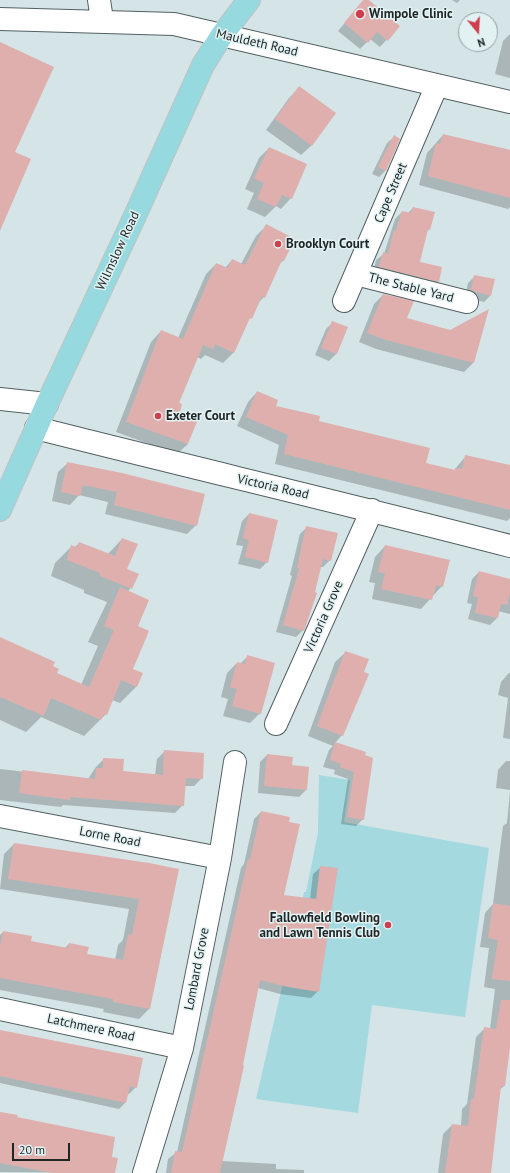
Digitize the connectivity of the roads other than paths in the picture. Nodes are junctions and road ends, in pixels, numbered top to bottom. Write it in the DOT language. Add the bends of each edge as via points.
graph roads {
  1 [pos="249,0"];
  2 [pos="100,10"];
  3 [pos="0,19"];
  4 [pos="222,35"];
  5 [pos="437,85"];
  6 [pos="510,102"];
  7 [pos="356,274"];
  8 [pos="344,301"];
  9 [pos="467,302"];
  10 [pos="0,399"];
  11 [pos="47,404"];
  12 [pos="36,428"];
  13 [pos="0,510"];
  14 [pos="372,510"];
  15 [pos="510,546"];
  16 [pos="276,724"];
  17 [pos="235,762"];
  18 [pos="0,816"];
  19 [pos="220,858"];
  20 [pos="0,1009"];
  21 [pos="182,1048"];
  22 [pos="144,1173"];
  1 -- 4 [label="main road, Wilmslow Road"];
  2 -- 3 [label="street, Mauldeth Road"];
  2 -- 4 [label="street, Mauldeth Road"];
  4 -- 5 [label="street, Mauldeth Road"];
  4 -- 11 [label="main road, Wilmslow Road" via="203,65"];
  5 -- 6 [label="street, Mauldeth Road"];
  5 -- 7 [label="street, Cape Street"];
  7 -- 8 [label="street, Cape Street"];
  7 -- 9 [label="street, The Stable Yard"];
  10 -- 11 [label="street"];
  11 -- 12 [label="main road, Wilmslow Road"];
  12 -- 13 [label="main road, Wilmslow Road"];
  12 -- 14 [label="street, Victoria Road" via="236,479"];
  14 -- 15 [label="street, Victoria Road"];
  14 -- 16 [label="street, Victoria Grove"];
  17 -- 19 [label="street, Lombard Grove"];
  18 -- 19 [label="street, Lorne Road"];
  19 -- 21 [label="street, Lombard Grove"];
  20 -- 21 [label="street, Latchmere Road"];
  21 -- 22 [label="street, Lombard Grove"];
}
